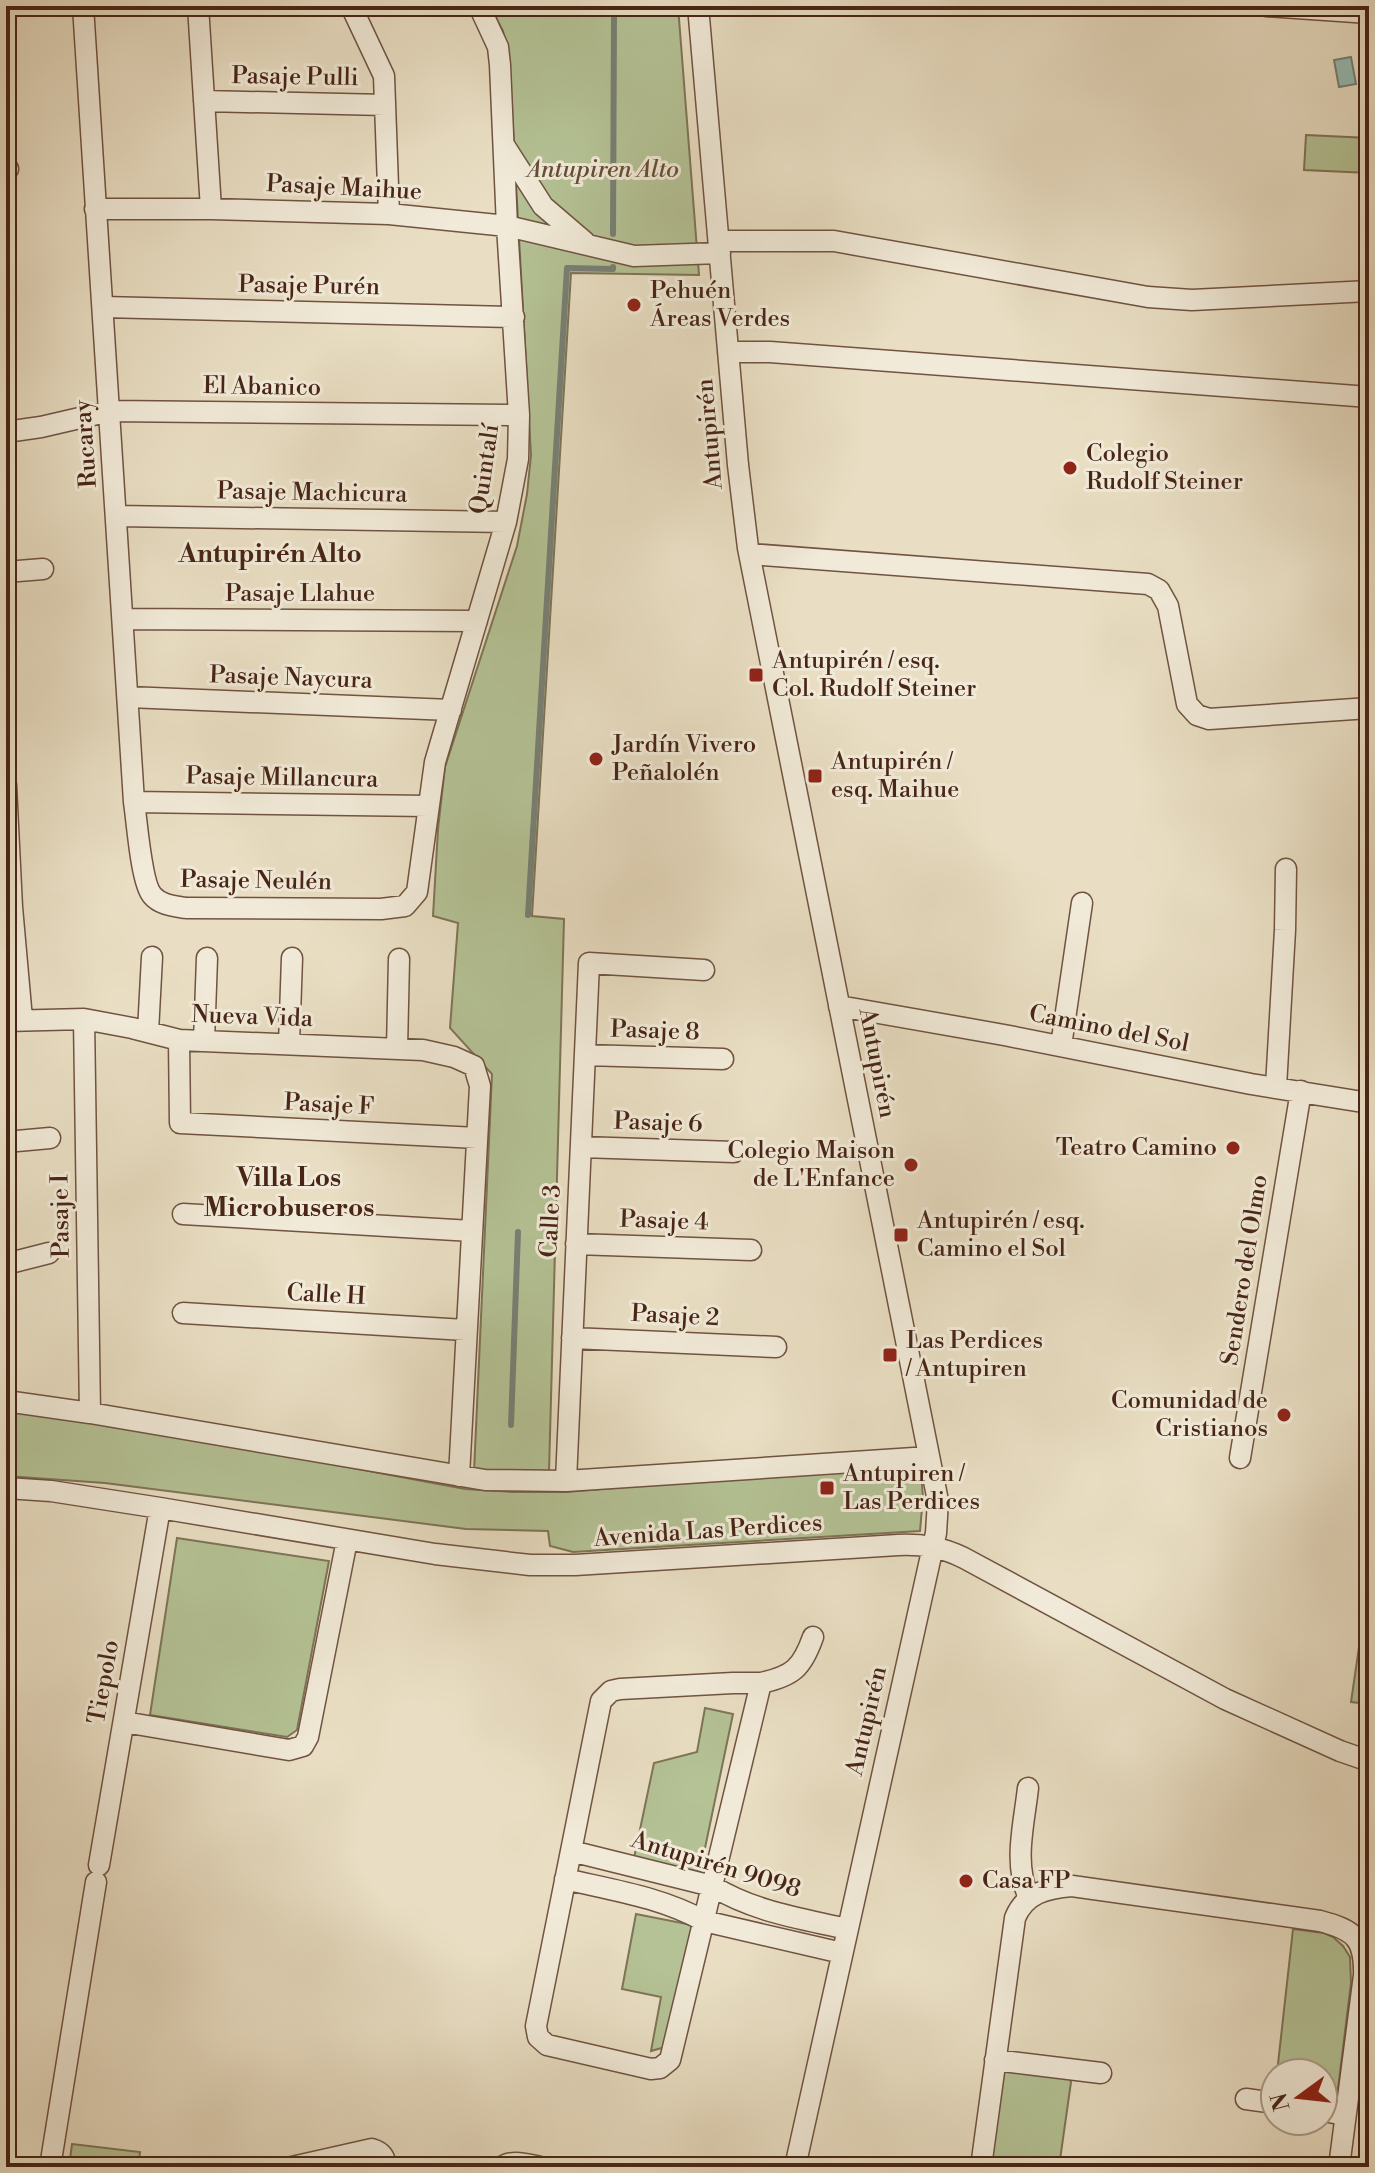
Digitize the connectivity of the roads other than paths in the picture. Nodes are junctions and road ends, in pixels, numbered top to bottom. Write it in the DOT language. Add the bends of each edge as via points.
graph roads {
  1 [pos="83,6"];
  2 [pos="198,6"];
  3 [pos="351,6"];
  4 [pos="479,6"];
  5 [pos="698,6"];
  6 [pos="1266,6"];
  7 [pos="1369,13"];
  8 [pos="204,101"];
  9 [pos="385,105"];
  10 [pos="503,144"];
  11 [pos="95,209"];
  12 [pos="211,209"];
  13 [pos="389,214"];
  14 [pos="507,226"];
  15 [pos="588,245"];
  16 [pos="719,247"];
  17 [pos="1369,291"];
  18 [pos="103,307"];
  19 [pos="514,317"];
  20 [pos="728,352"];
  21 [pos="1369,397"];
  22 [pos="110,411"];
  23 [pos="519,415"];
  24 [pos="6,432"];
  25 [pos="117,516"];
  26 [pos="506,522"];
  27 [pos="750,554"];
  28 [pos="43,569"];
  29 [pos="6,572"];
  30 [pos="123,619"];
  31 [pos="477,621"];
  32 [pos="128,697"];
  33 [pos="1369,708"];
  34 [pos="451,710"];
  35 [pos="6,785"];
  36 [pos="6,800"];
  37 [pos="134,802"];
  38 [pos="428,806"];
  39 [pos="1286,869"];
  40 [pos="144,877"];
  41 [pos="1082,903"];
  42 [pos="9,907"];
  43 [pos="381,909"];
  44 [pos="152,957"];
  45 [pos="207,958"];
  46 [pos="292,958"];
  47 [pos="399,959"];
  48 [pos="704,970"];
  49 [pos="839,1006"];
  50 [pos="84,1019"];
  51 [pos="14,1020"];
  52 [pos="148,1032"];
  53 [pos="179,1040"];
  54 [pos="204,1041"];
  55 [pos="289,1044"];
  56 [pos="1061,1046"];
  57 [pos="397,1049"];
  58 [pos="585,1055"];
  59 [pos="723,1059"];
  60 [pos="1276,1087"];
  61 [pos="1301,1091"];
  62 [pos="1369,1103"];
  63 [pos="50,1138"];
  64 [pos="477,1138"];
  65 [pos="6,1142"];
  66 [pos="581,1147"];
  67 [pos="734,1152"];
  68 [pos="183,1214"];
  69 [pos="472,1231"];
  70 [pos="576,1244"];
  71 [pos="751,1250"];
  72 [pos="49,1253"];
  73 [pos="6,1264"];
  74 [pos="183,1313"];
  75 [pos="465,1330"];
  76 [pos="572,1338"];
  77 [pos="776,1347"];
  78 [pos="6,1401"];
  79 [pos="90,1413"];
  80 [pos="929,1457"];
  81 [pos="1240,1458"];
  82 [pos="459,1476"];
  83 [pos="566,1481"];
  84 [pos="6,1488"];
  85 [pos="160,1508"];
  86 [pos="347,1540"];
  87 [pos="933,1546"];
  88 [pos="813,1637"];
  89 [pos="761,1683"];
  90 [pos="124,1722"];
  91 [pos="1369,1761"];
  92 [pos="1028,1788"];
  93 [pos="571,1851"];
  94 [pos="565,1879"];
  95 [pos="712,1886"];
  96 [pos="1029,1898"];
  97 [pos="704,1921"];
  98 [pos="847,1929"];
  99 [pos="842,1953"];
  100 [pos="995,2060"];
  101 [pos="1101,2073"];
  102 [pos="1246,2099"];
  103 [pos="1259,2101"];
  104 [pos="1339,2114"];
  105 [pos="1345,2115"];
  106 [pos="50,2167"];
  107 [pos="292,2167"];
  108 [pos="386,2167"];
  109 [pos="502,2167"];
  110 [pos="541,2167"];
  111 [pos="795,2167"];
  112 [pos="981,2167"];
  113 [pos="1339,2167"];
  1 -- 11 [label="street, Rucaray"];
  2 -- 8 [label="street"];
  3 -- 9 [label="street" via="384,76"];
  4 -- 10 [label="street, Quintalí" via="498,47"];
  5 -- 16 [label="street, Antupirén"];
  6 -- 7 [label="street"];
  8 -- 9 [label="street, Pasaje Pulli"];
  8 -- 12 [label="street"];
  9 -- 13 [label="street"];
  10 -- 14 [label="street, Quintalí"];
  10 -- 15 [label="street, Pasaje Maihue" via="543,206"];
  11 -- 12 [label="street, Pasaje Maihue"];
  11 -- 18 [label="street, Rucaray"];
  12 -- 13 [label="street, Pasaje Maihue"];
  13 -- 14 [label="street, Pasaje Maihue"];
  14 -- 15 [label="street, Pasaje Maihue"];
  14 -- 19 [label="street, Quintalí"];
  15 -- 16 [label="street, Pasaje Maihue" via="634,256"];
  16 -- 17 [label="street, Pasaje Maihue" via="834,241 1148,297 1192,300"];
  16 -- 20 [label="street, Antupirén"];
  18 -- 19 [label="street, Pasaje Purén"];
  18 -- 22 [label="street, Rucaray"];
  19 -- 23 [label="street, Quintalí"];
  20 -- 21 [label="street"];
  20 -- 27 [label="street, Antupirén"];
  22 -- 23 [label="street, El Abanico"];
  22 -- 24 [label="street, El Abanico"];
  22 -- 25 [label="street, Rucaray"];
  23 -- 26 [label="street, Quintalí" via="518,459"];
  25 -- 26 [label="street, Pasaje Machicura"];
  25 -- 30 [label="street, Rucaray"];
  26 -- 31 [label="street, Quintalí"];
  27 -- 33 [label="street" via="1148,584 1159,590 1168,606 1187,704 1197,715 1209,719"];
  27 -- 49 [label="street, Antupirén"];
  28 -- 29 [label="street"];
  30 -- 31 [label="street, Pasaje Llahue"];
  30 -- 32 [label="street, Rucaray"];
  31 -- 34 [label="street, Quintalí"];
  32 -- 34 [label="street, Pasaje Naycura"];
  32 -- 37 [label="street, Rucaray"];
  34 -- 38 [label="street, Quintalí"];
  35 -- 36 [label="street"];
  36 -- 42 [label="street"];
  37 -- 38 [label="street, Pasaje Millancura"];
  37 -- 40 [label="street, Rucaray"];
  38 -- 43 [label="street, Quintalí" via="417,892 405,906"];
  39 -- 60 [label="street"];
  40 -- 43 [label="street, Pasaje Neulén" via="151,894 167,905 186,908"];
  41 -- 56 [label="street"];
  42 -- 51 [label="street"];
  44 -- 52 [label="street"];
  45 -- 54 [label="street"];
  46 -- 55 [label="street"];
  47 -- 57 [label="street"];
  48 -- 58 [label="street, Calle 3" via="589,963"];
  49 -- 56 [label="street, Camino del Sol"];
  49 -- 80 [label="street, Antupirén"];
  50 -- 51 [label="street, Nueva Vida"];
  50 -- 52 [label="street, Nueva Vida"];
  50 -- 79 [label="street, Pasaje I"];
  52 -- 53 [label="street, Nueva Vida"];
  53 -- 54 [label="street, Nueva Vida"];
  53 -- 64 [label="street, Pasaje F" via="180,1123"];
  54 -- 55 [label="street, Nueva Vida"];
  55 -- 57 [label="street, Nueva Vida"];
  56 -- 60 [label="street, Camino del Sol"];
  57 -- 64 [label="street, Nueva Vida" via="423,1050 474,1066 480,1086"];
  58 -- 59 [label="street, Pasaje 8"];
  58 -- 66 [label="street, Calle 3"];
  60 -- 61 [label="street, Camino del Sol"];
  61 -- 62 [label="street, Camino del Sol"];
  61 -- 81 [label="street, Sendero del Olmo"];
  63 -- 65 [label="street"];
  64 -- 69 [label="street"];
  66 -- 67 [label="street, Pasaje 6"];
  66 -- 70 [label="street, Calle 3"];
  68 -- 69 [label="street"];
  69 -- 75 [label="street"];
  70 -- 71 [label="street, Pasaje 4"];
  70 -- 76 [label="street, Calle 3"];
  72 -- 73 [label="street"];
  74 -- 75 [label="street, Calle H"];
  75 -- 82 [label="street"];
  76 -- 77 [label="street, Pasaje 2"];
  76 -- 83 [label="street, Calle 3"];
  78 -- 79 [label="street"];
  79 -- 82 [label="street"];
  80 -- 83 [label="street"];
  80 -- 87 [label="street, Antupirén" via="938,1501"];
  82 -- 83 [label="street"];
  84 -- 85 [label="street, Avenida Las Perdices"];
  85 -- 86 [label="street, Avenida Las Perdices"];
  85 -- 90 [label="street, Tiepolo"];
  86 -- 87 [label="street, Avenida Las Perdices" via="540,1565"];
  86 -- 90 [label="street" via="303,1746 289,1750"];
  87 -- 91 [label="street, Avenida Las Perdices" via="1225,1699"];
  87 -- 98 [label="street, Antupirén"];
  88 -- 89 [label="street" via="805,1659 784,1678"];
  89 -- 93 [label="street" via="620,1689 607,1694 600,1705"];
  89 -- 95 [label="street"];
  90 -- 106 [label="street, Tiepolo"];
  92 -- 96 [label="street" via="1019,1862"];
  93 -- 94 [label="street"];
  93 -- 95 [label="street, Antupirén 9098"];
  94 -- 97 [label="street" via="661,1902"];
  94 -- 97 [label="street" via="536,2026 547,2045 651,2069 667,2063"];
  95 -- 97 [label="street"];
  95 -- 98 [label="street, Antupirén 9098" via="755,1908"];
  96 -- 100 [label="street" via="1018,1909 1011,1932"];
  96 -- 105 [label="street" via="1072,1886 1341,1927 1363,1951 1364,1975"];
  97 -- 99 [label="street"];
  98 -- 99 [label="street, Antupirén"];
  99 -- 111 [label="street, Antupirén"];
  100 -- 101 [label="street"];
  100 -- 112 [label="street"];
  102 -- 103 [label="street"];
  104 -- 105 [label="street"];
  105 -- 113 [label="street"];
  107 -- 108 [label="street" via="372,2149 383,2155"];
  109 -- 110 [label="street" via="509,2162"];
}
